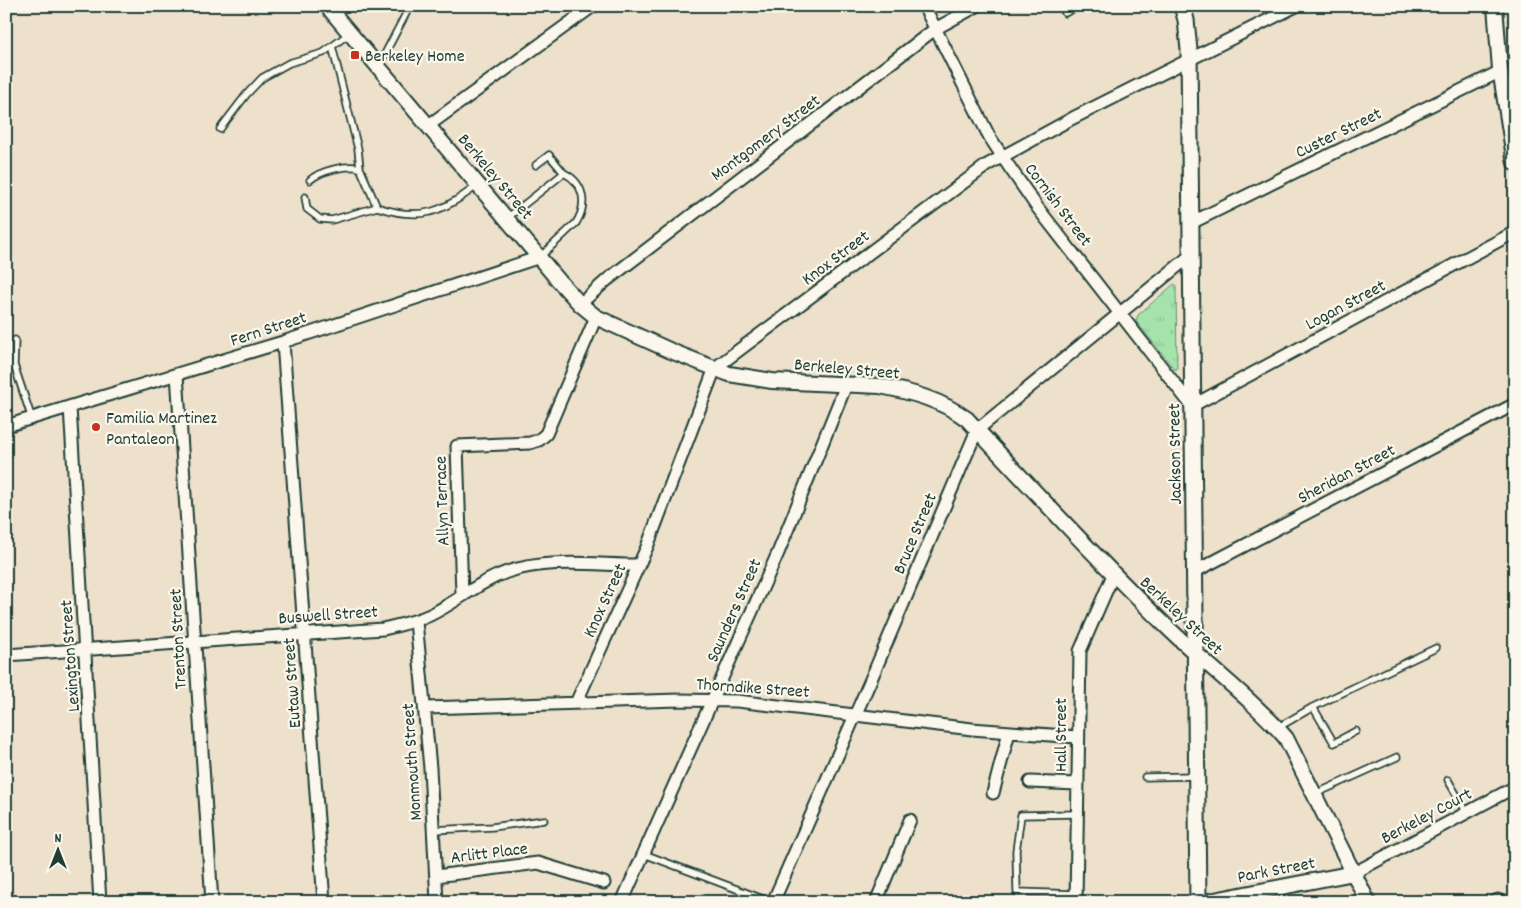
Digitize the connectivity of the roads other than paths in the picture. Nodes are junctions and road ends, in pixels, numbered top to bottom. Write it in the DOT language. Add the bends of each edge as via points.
graph roads {
  1 [pos="326,6"];
  2 [pos="410,6"];
  3 [pos="593,6"];
  4 [pos="924,6"];
  5 [pos="977,6"];
  6 [pos="1062,6"];
  7 [pos="1079,6"];
  8 [pos="1182,6"];
  9 [pos="1296,6"];
  10 [pos="1495,6"];
  11 [pos="935,28"];
  12 [pos="350,33"];
  13 [pos="332,46"];
  14 [pos="1189,61"];
  15 [pos="379,65"];
  16 [pos="1501,71"];
  17 [pos="429,125"];
  18 [pos="220,129"];
  19 [pos="1002,156"];
  20 [pos="1515,163"];
  21 [pos="536,165"];
  22 [pos="360,168"];
  23 [pos="564,173"];
  24 [pos="310,180"];
  25 [pos="478,184"];
  26 [pos="305,197"];
  27 [pos="377,207"];
  28 [pos="507,218"];
  29 [pos="1191,224"];
  30 [pos="1515,232"];
  31 [pos="1190,256"];
  32 [pos="540,257"];
  33 [pos="580,304"];
  34 [pos="1119,313"];
  35 [pos="596,318"];
  36 [pos="15,340"];
  37 [pos="283,342"];
  38 [pos="715,368"];
  39 [pos="178,374"];
  40 [pos="846,385"];
  41 [pos="1515,404"];
  42 [pos="1192,406"];
  43 [pos="70,407"];
  44 [pos="32,419"];
  45 [pos="6,426"];
  46 [pos="977,430"];
  47 [pos="639,565"];
  48 [pos="1194,572"];
  49 [pos="1113,575"];
  50 [pos="462,594"];
  51 [pos="416,620"];
  52 [pos="304,633"];
  53 [pos="196,641"];
  54 [pos="1436,648"];
  55 [pos="86,649"];
  56 [pos="6,655"];
  57 [pos="1195,655"];
  58 [pos="712,700"];
  59 [pos="576,703"];
  60 [pos="1313,707"];
  61 [pos="425,708"];
  62 [pos="856,714"];
  63 [pos="1277,728"];
  64 [pos="1356,731"];
  65 [pos="1009,732"];
  66 [pos="1077,737"];
  67 [pos="1397,757"];
  68 [pos="1197,776"];
  69 [pos="1146,777"];
  70 [pos="1448,780"];
  71 [pos="1030,782"];
  72 [pos="1077,784"];
  73 [pos="1515,787"];
  74 [pos="994,793"];
  75 [pos="1316,794"];
  76 [pos="1467,813"];
  77 [pos="1077,814"];
  78 [pos="544,820"];
  79 [pos="910,820"];
  80 [pos="433,830"];
  81 [pos="644,854"];
  82 [pos="1354,873"];
  83 [pos="436,876"];
  84 [pos="604,883"];
  85 [pos="1076,898"];
  86 [pos="100,902"];
  87 [pos="212,902"];
  88 [pos="324,902"];
  89 [pos="437,902"];
  90 [pos="622,902"];
  91 [pos="772,902"];
  92 [pos="876,902"];
  93 [pos="1198,902"];
  94 [pos="1204,902"];
  95 [pos="1368,902"];
  1 -- 12 [label="street, Berkeley Street"];
  2 -- 15 [label="lane"];
  3 -- 17 [label="street"];
  4 -- 11 [label="street, Cornish Street"];
  5 -- 11 [label="street, Montgomery Street"];
  6 -- 7 [label="lane" via="1066,13"];
  8 -- 14 [label="main road, Jackson Street"];
  9 -- 14 [label="street, Knox Street"];
  10 -- 16 [label="street"];
  11 -- 19 [label="street, Cornish Street"];
  11 -- 33 [label="street, Montgomery Street"];
  12 -- 13 [label="lane"];
  12 -- 15 [label="street, Berkeley Street"];
  13 -- 18 [label="lane" via="323,53 290,63 262,78"];
  13 -- 22 [label="lane"];
  14 -- 19 [label="street, Knox Street"];
  14 -- 29 [label="main road, Jackson Street"];
  15 -- 17 [label="street, Berkeley Street"];
  16 -- 20 [label="street"];
  16 -- 29 [label="street, Custer Street"];
  17 -- 25 [label="street, Berkeley Street"];
  19 -- 34 [label="street, Cornish Street"];
  19 -- 38 [label="street, Knox Street"];
  21 -- 23 [label="lane" via="549,155"];
  22 -- 24 [label="lane" via="330,171"];
  22 -- 27 [label="lane"];
  23 -- 28 [label="lane"];
  23 -- 32 [label="lane" via="574,178 582,191 580,216"];
  25 -- 27 [label="lane" via="453,204 426,214 394,213"];
  25 -- 28 [label="street, Berkeley Street"];
  26 -- 27 [label="lane" via="307,209 320,219 332,220"];
  28 -- 32 [label="street, Berkeley Street"];
  29 -- 31 [label="main road, Jackson Street"];
  30 -- 42 [label="street, Logan Street"];
  31 -- 34 [label="street, Bruce Street"];
  31 -- 42 [label="main road, Jackson Street"];
  32 -- 33 [label="street, Berkeley Street"];
  32 -- 37 [label="street, Fern Street"];
  33 -- 35 [label="street, Berkeley Street"];
  34 -- 42 [label="street, Cornish Street"];
  34 -- 46 [label="street, Bruce Street"];
  35 -- 38 [label="street, Berkeley Street"];
  35 -- 50 [label="street, Allyn Terrace" via="546,434 530,443 456,446"];
  36 -- 44 [label="lane" via="14,365"];
  37 -- 39 [label="street, Fern Street"];
  37 -- 52 [label="street, Eutaw Street"];
  38 -- 40 [label="street, Berkeley Street" via="758,380"];
  38 -- 47 [label="street, Knox Street"];
  39 -- 43 [label="street, Fern Street"];
  39 -- 53 [label="street, Trenton Street"];
  40 -- 46 [label="street, Berkeley Street" via="880,386 928,397 955,410"];
  40 -- 58 [label="street, Saunders Street" via="778,553"];
  41 -- 48 [label="street, Sheridan Street"];
  42 -- 48 [label="main road, Jackson Street"];
  43 -- 44 [label="street, Fern Street"];
  43 -- 55 [label="street, Lexington Street"];
  44 -- 45 [label="street, Fern Street"];
  46 -- 49 [label="street, Berkeley Street"];
  46 -- 62 [label="street, Bruce Street"];
  47 -- 50 [label="street, Buswell Street" via="542,565 508,572"];
  47 -- 59 [label="street, Knox Street"];
  48 -- 57 [label="main road, Jackson Street"];
  49 -- 57 [label="street, Berkeley Street"];
  49 -- 66 [label="street, Hall Street" via="1080,651"];
  50 -- 51 [label="street, Buswell Street" via="432,614"];
  51 -- 52 [label="street, Buswell Street" via="383,628"];
  51 -- 61 [label="street, Monmouth Street"];
  52 -- 53 [label="street, Buswell Street"];
  52 -- 88 [label="street, Eutaw Street"];
  53 -- 55 [label="street, Buswell Street"];
  53 -- 87 [label="street, Trenton Street"];
  54 -- 60 [label="lane"];
  55 -- 56 [label="street, Buswell Street"];
  55 -- 86 [label="street, Lexington Street"];
  57 -- 63 [label="street, Berkeley Street"];
  57 -- 68 [label="main road, Jackson Street"];
  58 -- 59 [label="street, Thorndike Street"];
  58 -- 62 [label="street, Thorndike Street"];
  58 -- 81 [label="street, Saunders Street"];
  59 -- 61 [label="street, Thorndike Street"];
  60 -- 63 [label="lane"];
  60 -- 64 [label="lane" via="1334,743"];
  61 -- 80 [label="street, Monmouth Street"];
  62 -- 65 [label="street, Thorndike Street"];
  62 -- 91 [label="street, Bruce Street"];
  63 -- 75 [label="street, Berkeley Street" via="1286,738"];
  65 -- 66 [label="street, Thorndike Street"];
  65 -- 74 [label="street"];
  66 -- 72 [label="street, Hall Street"];
  67 -- 75 [label="lane"];
  68 -- 69 [label="lane"];
  68 -- 93 [label="main road, Jackson Street"];
  70 -- 76 [label="lane"];
  71 -- 72 [label="street"];
  72 -- 77 [label="street, Hall Street"];
  73 -- 76 [label="street, Berkeley Court"];
  75 -- 82 [label="street, Berkeley Street"];
  76 -- 82 [label="street, Berkeley Court"];
  77 -- 85 [label="street, Hall Street"];
  77 -- 85 [label="lane" via="1022,815 1016,852 1017,892"];
  78 -- 80 [label="lane"];
  79 -- 92 [label="street"];
  80 -- 83 [label="street, Monmouth Street"];
  81 -- 90 [label="street, Saunders Street"];
  81 -- 91 [label="lane"];
  82 -- 94 [label="street, Park Street"];
  82 -- 95 [label="street, Berkeley Street"];
  83 -- 84 [label="street, Arlitt Place" via="538,863"];
  83 -- 89 [label="street, Monmouth Street"];
}
